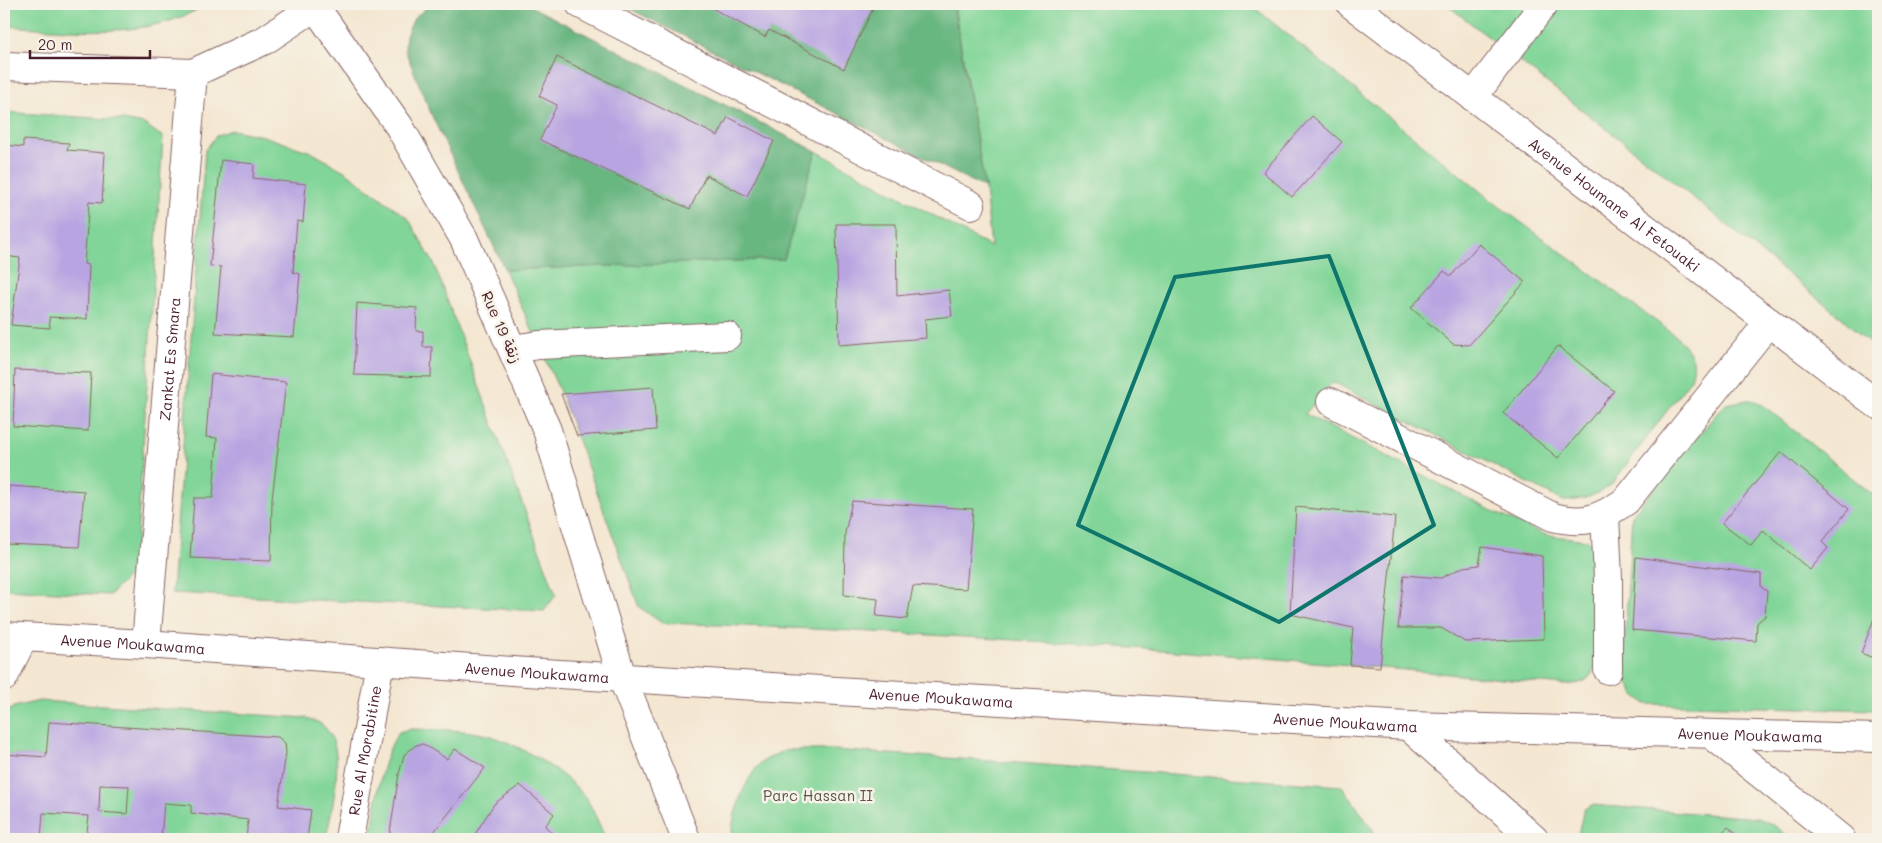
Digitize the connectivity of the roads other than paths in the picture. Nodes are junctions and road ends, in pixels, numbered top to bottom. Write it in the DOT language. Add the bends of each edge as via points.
graph roads {
  1 [pos="580,4"];
  2 [pos="1351,4"];
  3 [pos="1544,4"];
  4 [pos="317,6"];
  5 [pos="4,66"];
  6 [pos="193,73"];
  7 [pos="1474,97"];
  8 [pos="971,205"];
  9 [pos="1769,322"];
  10 [pos="727,336"];
  11 [pos="512,349"];
  12 [pos="1331,402"];
  13 [pos="1878,405"];
  14 [pos="1604,515"];
  15 [pos="14,637"];
  16 [pos="146,644"];
  17 [pos="380,661"];
  18 [pos="1608,670"];
  19 [pos="4,677"];
  20 [pos="622,677"];
  21 [pos="1408,726"];
  22 [pos="1710,734"];
  23 [pos="1878,738"];
  24 [pos="349,839"];
  25 [pos="686,839"];
  26 [pos="1534,839"];
  27 [pos="1841,839"];
  1 -- 8 [label="street"];
  2 -- 7 [label="street, Avenue Houmane Al Fetouaki"];
  3 -- 7 [label="street"];
  4 -- 6 [label="street" via="265,40"];
  4 -- 11 [label="street, Rue 19 زنقة" via="399,126 464,239"];
  5 -- 6 [label="street"];
  6 -- 16 [label="street, Zankat Es Smara"];
  7 -- 9 [label="street, Avenue Houmane Al Fetouaki"];
  9 -- 13 [label="street, Avenue Houmane Al Fetouaki"];
  9 -- 14 [label="street" via="1626,501"];
  10 -- 11 [label="street"];
  11 -- 20 [label="street, Rue 19 زنقة" via="547,430"];
  12 -- 14 [label="street" via="1553,517 1574,522"];
  14 -- 18 [label="street"];
  15 -- 16 [label="street, Avenue Moukawama"];
  15 -- 19 [label="street"];
  16 -- 17 [label="street, Avenue Moukawama"];
  17 -- 20 [label="street, Avenue Moukawama"];
  17 -- 24 [label="street, Rue Al Morabitine"];
  20 -- 21 [label="street, Avenue Moukawama"];
  20 -- 25 [label="street, Rue 19 زنقة"];
  21 -- 22 [label="street, Avenue Moukawama"];
  21 -- 26 [label="street"];
  22 -- 23 [label="street, Avenue Moukawama"];
  22 -- 27 [label="street"];
}
